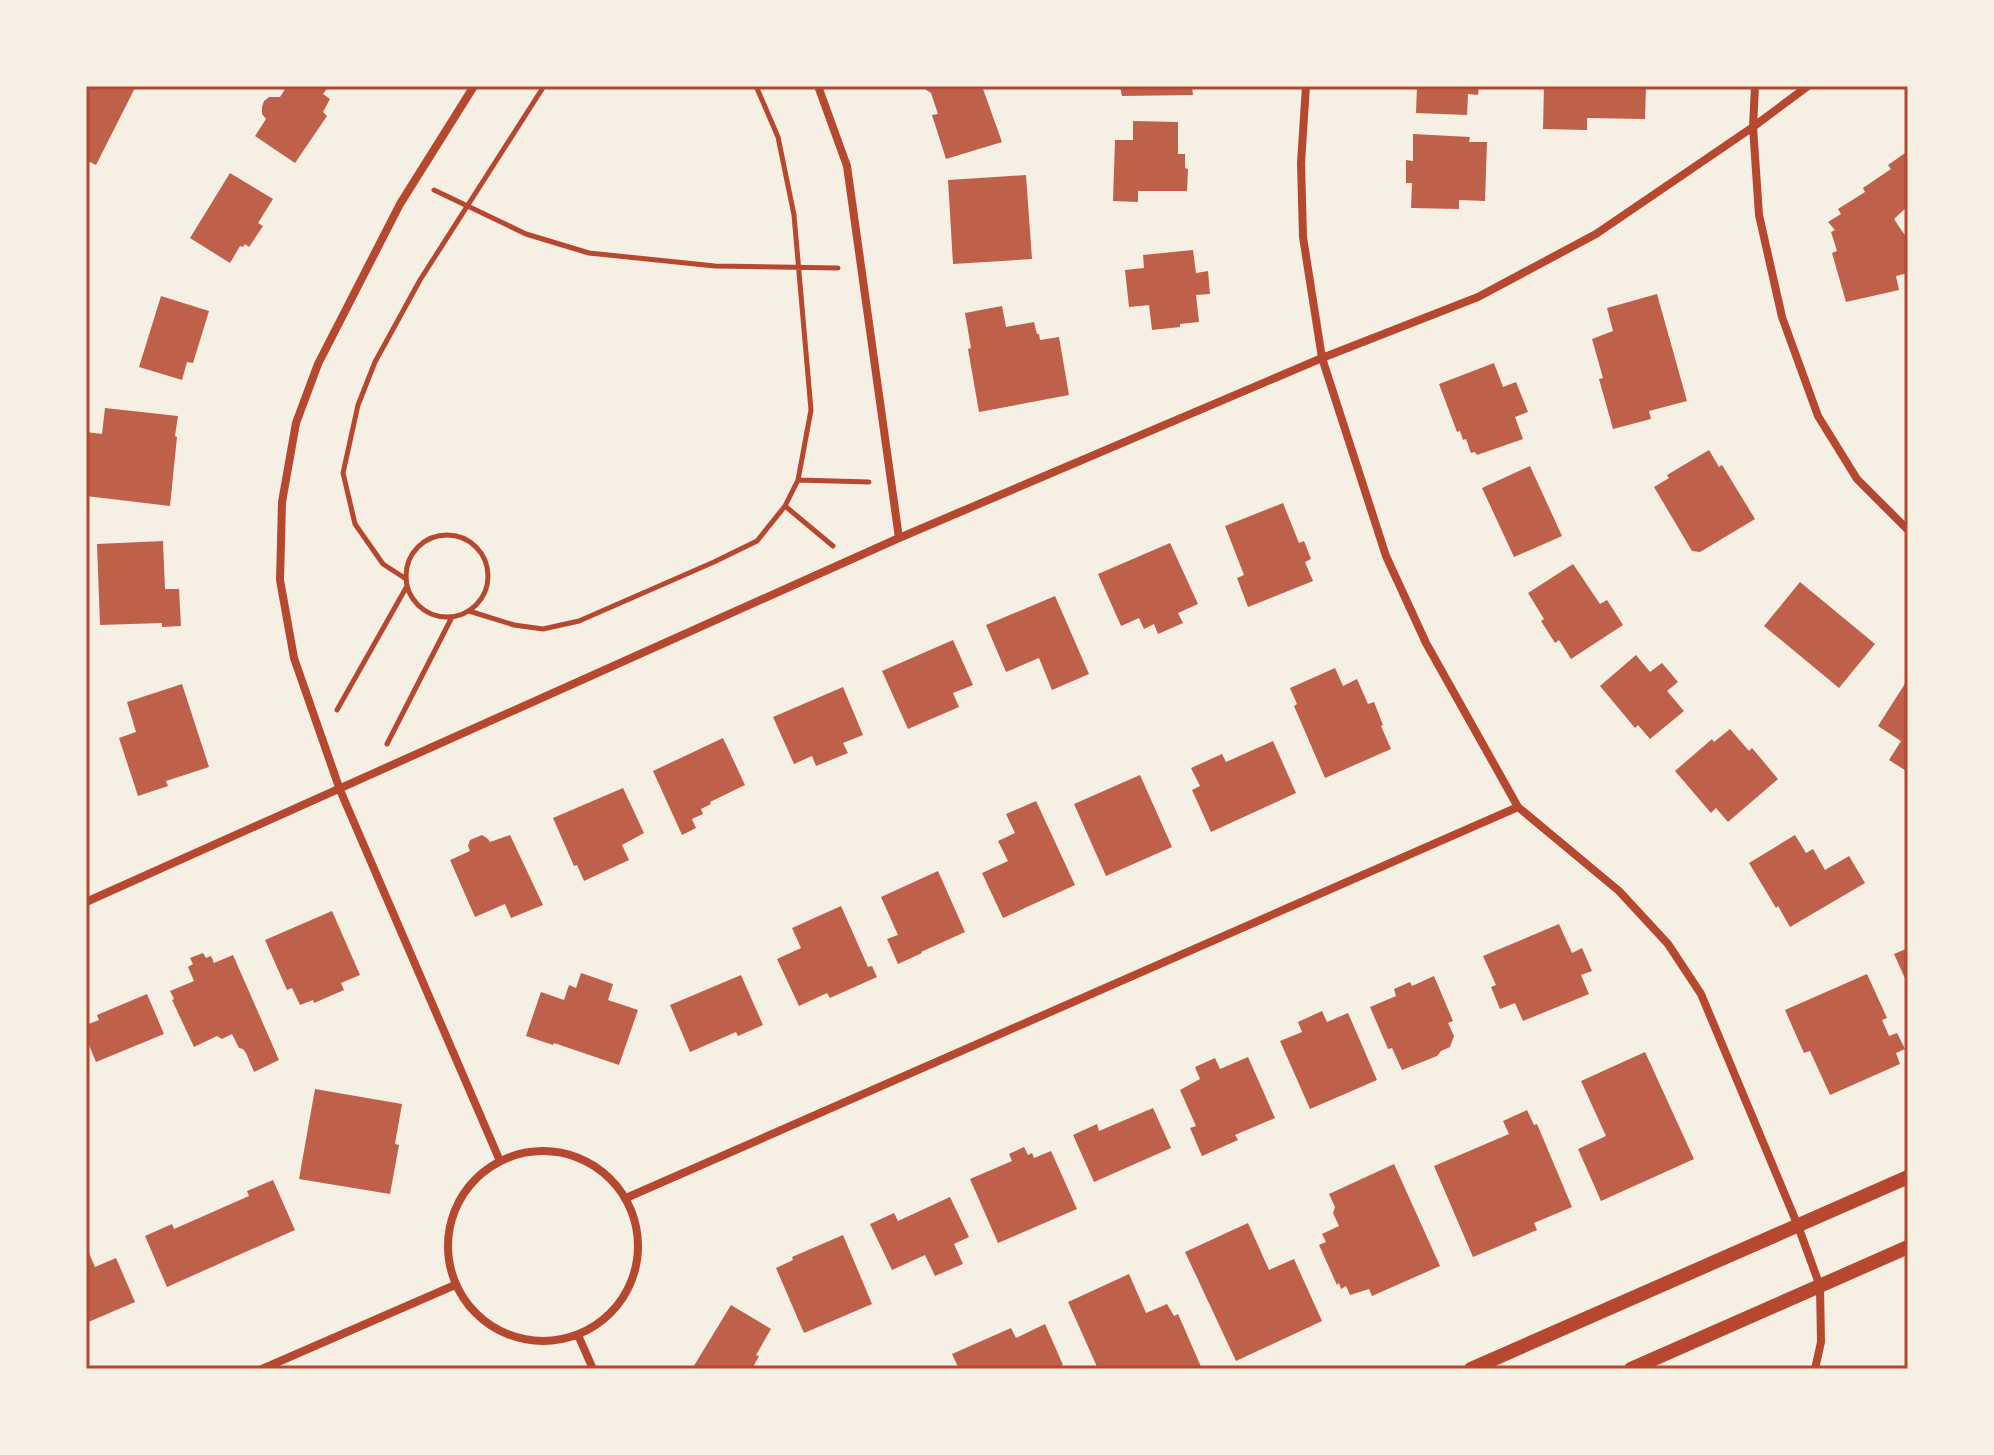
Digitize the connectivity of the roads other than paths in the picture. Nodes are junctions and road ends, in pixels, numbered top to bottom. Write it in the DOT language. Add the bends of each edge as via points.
graph roads {
  1 [pos="474,86"];
  2 [pos="818,86"];
  3 [pos="1306,86"];
  4 [pos="1755,86"];
  5 [pos="1808,86"];
  6 [pos="1753,127"];
  7 [pos="1322,358"];
  8 [pos="1908,530"];
  9 [pos="899,538"];
  10 [pos="340,790"];
  11 [pos="1518,807"];
  12 [pos="86,902"];
  13 [pos="500,1161"];
  14 [pos="1908,1177"];
  15 [pos="626,1198"];
  16 [pos="1798,1226"];
  17 [pos="1908,1247"];
  18 [pos="455,1285"];
  19 [pos="1820,1286"];
  20 [pos="578,1335"];
  21 [pos="262,1369"];
  22 [pos="593,1369"];
  23 [pos="1471,1369"];
  24 [pos="1631,1369"];
  25 [pos="1815,1369"];
  1 -- 10 [label="street" via="400,204 318,364 296,423 282,502 280,580 294,658"];
  2 -- 9 [label="street" via="847,166"];
  3 -- 7 [label="street" via="1303,237"];
  4 -- 6 [label="street"];
  5 -- 6 [label="street"];
  6 -- 7 [label="street" via="1583,241 1478,297"];
  6 -- 8 [label="street" via="1759,215 1782,317 1818,416 1857,479"];
  7 -- 9 [label="street"];
  7 -- 11 [label="street" via="1386,556 1426,643"];
  9 -- 10 [label="street"];
  10 -- 12 [label="street"];
  10 -- 13 [label="street"];
  11 -- 15 [label="street"];
  11 -- 16 [label="street" via="1619,891 1668,944 1701,994"];
  13 -- 15 [label="street" via="544,1151 570,1155 594,1165"];
  13 -- 18 [label="street" via="482,1172 456,1206 448,1256"];
  14 -- 16 [label="street"];
  15 -- 20 [label="street" via="638,1237 632,1280 613,1311"];
  16 -- 19 [label="street"];
  16 -- 23 [label="street"];
  17 -- 19 [label="street"];
  18 -- 20 [label="street" via="480,1319 515,1338 562,1340"];
  18 -- 21 [label="street"];
  19 -- 24 [label="street"];
  19 -- 25 [label="street" via="1821,1342"];
  20 -- 22 [label="street"];
}
